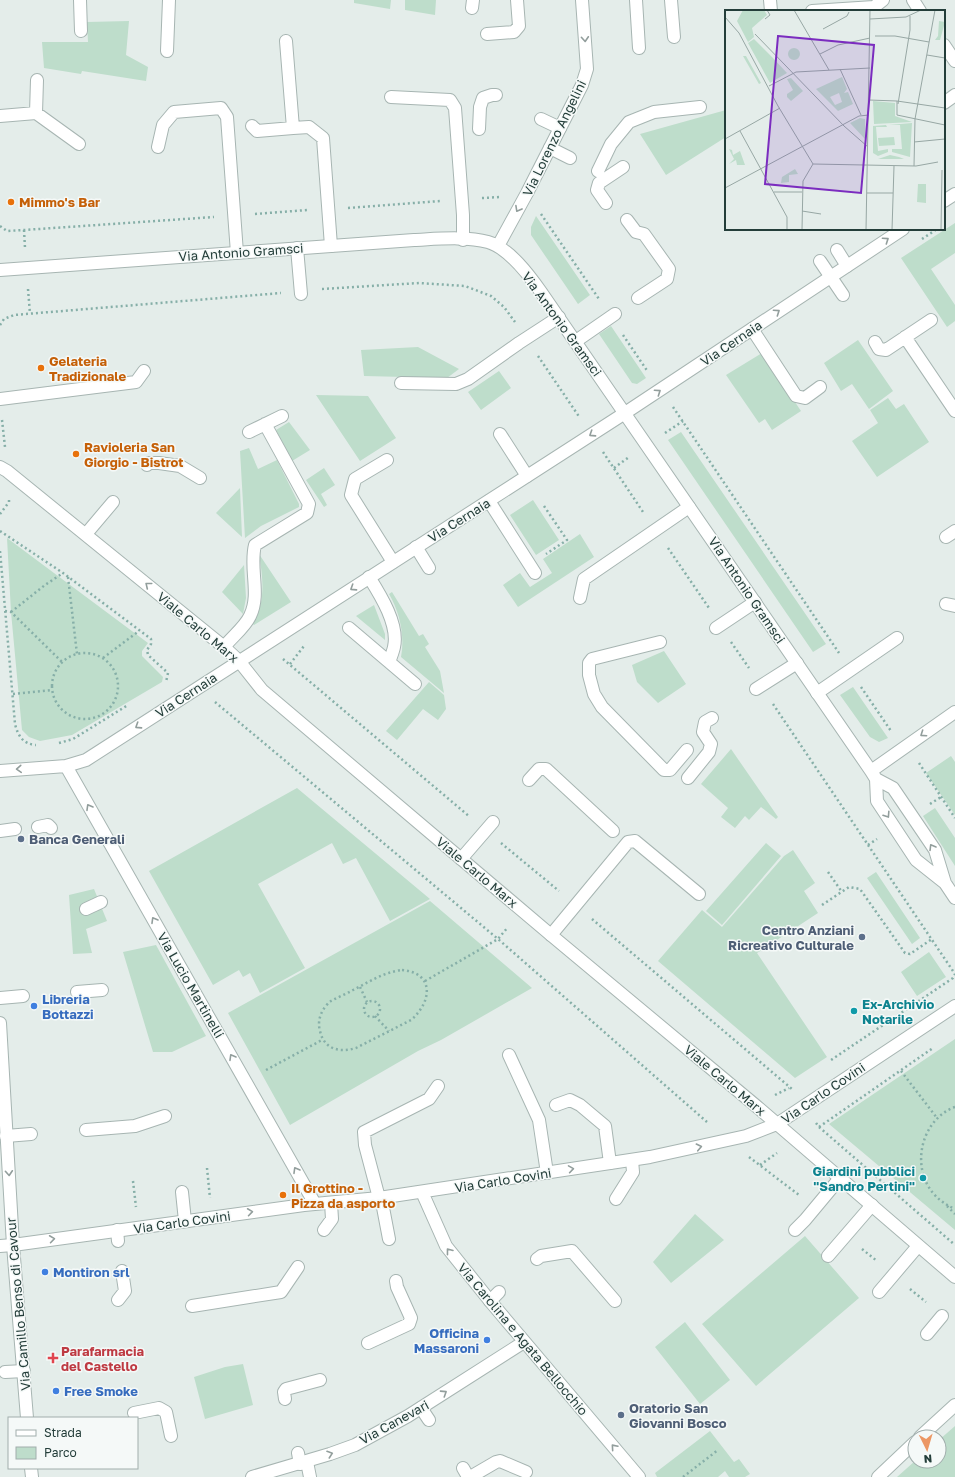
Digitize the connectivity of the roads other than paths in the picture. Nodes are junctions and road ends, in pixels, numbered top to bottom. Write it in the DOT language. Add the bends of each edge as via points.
graph roads {
  1 [pos="80,0"];
  2 [pos="169,0"];
  3 [pos="516,0"];
  4 [pos="582,0"];
  5 [pos="636,0"];
  6 [pos="671,0"];
  7 [pos="770,0"];
  8 [pos="883,0"];
  9 [pos="913,0"];
  10 [pos="861,9"];
  11 [pos="771,10"];
  12 [pos="836,10"];
  13 [pos="919,10"];
  14 [pos="81,31"];
  15 [pos="487,34"];
  16 [pos="674,37"];
  17 [pos="286,41"];
  18 [pos="945,46"];
  19 [pos="639,48"];
  20 [pos="166,51"];
  21 [pos="955,61"];
  22 [pos="38,80"];
  23 [pos="496,95"];
  24 [pos="955,95"];
  25 [pos="391,97"];
  26 [pos="945,102"];
  27 [pos="700,107"];
  28 [pos="36,113"];
  29 [pos="0,116"];
  30 [pos="541,119"];
  31 [pos="252,126"];
  32 [pos="293,128"];
  33 [pos="560,128"];
  34 [pos="479,129"];
  35 [pos="79,144"];
  36 [pos="158,147"];
  37 [pos="550,148"];
  38 [pos="570,158"];
  39 [pos="623,166"];
  40 [pos="597,173"];
  41 [pos="955,194"];
  42 [pos="945,201"];
  43 [pos="606,203"];
  44 [pos="627,220"];
  45 [pos="901,230"];
  46 [pos="463,240"];
  47 [pos="331,246"];
  48 [pos="498,246"];
  49 [pos="297,248"];
  50 [pos="837,250"];
  51 [pos="237,252"];
  52 [pos="820,261"];
  53 [pos="847,266"];
  54 [pos="0,270"];
  55 [pos="830,277"];
  56 [pos="301,293"];
  57 [pos="843,295"];
  58 [pos="638,298"];
  59 [pos="613,316"];
  60 [pos="559,317"];
  61 [pos="931,320"];
  62 [pos="752,329"];
  63 [pos="905,337"];
  64 [pos="576,342"];
  65 [pos="875,342"];
  66 [pos="144,371"];
  67 [pos="401,383"];
  68 [pos="820,388"];
  69 [pos="0,399"];
  70 [pos="955,411"];
  71 [pos="625,413"];
  72 [pos="282,416"];
  73 [pos="265,424"];
  74 [pos="249,432"];
  75 [pos="500,434"];
  76 [pos="387,460"];
  77 [pos="147,465"];
  78 [pos="0,467"];
  79 [pos="527,476"];
  80 [pos="200,478"];
  81 [pos="489,501"];
  82 [pos="113,502"];
  83 [pos="690,507"];
  84 [pos="86,534"];
  85 [pos="416,547"];
  86 [pos="393,562"];
  87 [pos="429,568"];
  88 [pos="532,569"];
  89 [pos="369,577"];
  90 [pos="580,598"];
  91 [pos="755,602"];
  92 [pos="718,626"];
  93 [pos="349,628"];
  94 [pos="897,638"];
  95 [pos="660,642"];
  96 [pos="224,647"];
  97 [pos="239,661"];
  98 [pos="389,662"];
  99 [pos="797,663"];
  100 [pos="415,684"];
  101 [pos="758,687"];
  102 [pos="817,693"];
  103 [pos="955,712"];
  104 [pos="712,718"];
  105 [pos="686,750"];
  106 [pos="66,766"];
  107 [pos="0,771"];
  108 [pos="874,775"];
  109 [pos="688,778"];
  110 [pos="530,780"];
  111 [pos="489,826"];
  112 [pos="38,827"];
  113 [pos="51,828"];
  114 [pos="15,829"];
  115 [pos="0,831"];
  116 [pos="613,831"];
  117 [pos="461,859"];
  118 [pos="945,883"];
  119 [pos="700,894"];
  120 [pos="955,898"];
  121 [pos="101,902"];
  122 [pos="86,909"];
  123 [pos="551,935"];
  124 [pos="102,990"];
  125 [pos="77,992"];
  126 [pos="23,996"];
  127 [pos="0,998"];
  128 [pos="955,1006"];
  129 [pos="0,1023"];
  130 [pos="509,1055"];
  131 [pos="438,1086"];
  132 [pos="556,1104"];
  133 [pos="165,1116"];
  134 [pos="777,1124"];
  135 [pos="86,1130"];
  136 [pos="31,1134"];
  137 [pos="6,1136"];
  138 [pos="3,1148"];
  139 [pos="632,1160"];
  140 [pos="610,1163"];
  141 [pos="547,1173"];
  142 [pos="840,1178"];
  143 [pos="182,1192"];
  144 [pos="422,1192"];
  145 [pos="380,1198"];
  146 [pos="616,1199"];
  147 [pos="331,1203"];
  148 [pos="315,1204"];
  149 [pos="872,1205"];
  150 [pos="185,1221"];
  151 [pos="324,1230"];
  152 [pos="795,1230"];
  153 [pos="389,1239"];
  154 [pos="13,1245"];
  155 [pos="0,1246"];
  156 [pos="918,1246"];
  157 [pos="828,1256"];
  158 [pos="538,1259"];
  159 [pos="298,1267"];
  160 [pos="122,1271"];
  161 [pos="955,1277"];
  162 [pos="396,1281"];
  163 [pos="499,1292"];
  164 [pos="879,1292"];
  165 [pos="118,1300"];
  166 [pos="490,1301"];
  167 [pos="615,1301"];
  168 [pos="192,1306"];
  169 [pos="942,1316"];
  170 [pos="927,1334"];
  171 [pos="524,1342"];
  172 [pos="368,1344"];
  173 [pos="24,1371"];
  174 [pos="5,1372"];
  175 [pos="320,1380"];
  176 [pos="286,1399"];
  177 [pos="955,1405"];
  178 [pos="421,1408"];
  179 [pos="134,1413"];
  180 [pos="27,1417"];
  181 [pos="429,1420"];
  182 [pos="929,1429"];
  183 [pos="171,1436"];
  184 [pos="907,1450"];
  185 [pos="302,1459"];
  186 [pos="463,1468"];
  187 [pos="526,1472"];
  188 [pos="252,1477"];
  189 [pos="310,1477"];
  190 [pos="638,1477"];
  191 [pos="878,1477"];
  1 -- 14 [label="street"];
  2 -- 20 [label="street"];
  3 -- 15 [label="street" via="519,26 514,32"];
  4 -- 33 [label="street, Via Lorenzo Angelini, one-way" via="587,69 582,85"];
  5 -- 19 [label="street"];
  6 -- 16 [label="street"];
  7 -- 11 [label="street"];
  8 -- 10 [label="street" via="874,6"];
  9 -- 13 [label="street"];
  10 -- 12 [label="street"];
  17 -- 32 [label="street"];
  18 -- 21 [label="street"];
  22 -- 28 [label="street"];
  23 -- 34 [label="street" via="483,98"];
  24 -- 26 [label="street"];
  25 -- 46 [label="street" via="450,100 455,108"];
  27 -- 40 [label="street" via="654,112 629,122 611,144"];
  28 -- 29 [label="street"];
  28 -- 35 [label="street"];
  30 -- 33 [label="street"];
  31 -- 32 [label="street" via="257,131"];
  32 -- 47 [label="street" via="309,127 323,138"];
  33 -- 37 [label="street, Via Lorenzo Angelini"];
  36 -- 51 [label="street" via="163,125 174,112 221,108 227,117"];
  37 -- 38 [label="street"];
  37 -- 48 [label="street, Via Lorenzo Angelini, one-way"];
  39 -- 40 [label="street"];
  40 -- 43 [label="street" via="597,190"];
  41 -- 42 [label="street"];
  44 -- 58 [label="street" via="636,232 644,234 669,269 667,279"];
  53 -- 45 [label="street, Via Cernaia, one-way"];
  46 -- 47 [label="street, Via Antonio Gramsci" via="414,240"];
  46 -- 48 [label="street, Via Antonio Gramsci" via="488,242"];
  47 -- 49 [label="street, Via Antonio Gramsci"];
  48 -- 60 [label="street, Via Antonio Gramsci" via="532,280"];
  49 -- 51 [label="street, Via Antonio Gramsci"];
  49 -- 56 [label="street"];
  50 -- 53 [label="street"];
  51 -- 54 [label="street, Via Antonio Gramsci"];
  52 -- 55 [label="street"];
  53 -- 55 [label="street, Via Cernaia"];
  55 -- 57 [label="street"];
  62 -- 55 [label="street, Via Cernaia, one-way"];
  59 -- 64 [label="street"];
  60 -- 64 [label="street, Via Antonio Gramsci"];
  60 -- 67 [label="street" via="468,379 456,384"];
  61 -- 63 [label="street"];
  62 -- 68 [label="street" via="796,396 805,398"];
  71 -- 62 [label="street, Via Cernaia, one-way"];
  63 -- 65 [label="street" via="886,350 879,349"];
  63 -- 70 [label="street"];
  64 -- 71 [label="street, Via Antonio Gramsci"];
  66 -- 69 [label="street" via="136,382"];
  71 -- 79 [label="street, Via Cernaia, one-way"];
  71 -- 83 [label="street, Via Antonio Gramsci"];
  72 -- 73 [label="street"];
  73 -- 74 [label="street"];
  73 -- 96 [label="street" via="309,504 307,513 255,545 252,555 255,586 252,614"];
  75 -- 79 [label="street"];
  76 -- 86 [label="street" via="355,479 351,495"];
  77 -- 80 [label="street" via="159,463 180,466"];
  78 -- 84 [label="street, Viale Carlo Marx"];
  79 -- 81 [label="street, Via Cernaia"];
  81 -- 85 [label="street, Via Cernaia"];
  81 -- 88 [label="street"];
  82 -- 84 [label="street"];
  83 -- 90 [label="street" via="584,579"];
  83 -- 91 [label="street, Via Antonio Gramsci"];
  96 -- 84 [label="street, Viale Carlo Marx, one-way"];
  85 -- 86 [label="street, Via Cernaia"];
  85 -- 87 [label="street"];
  86 -- 89 [label="street, Via Cernaia"];
  89 -- 97 [label="street, Via Cernaia, one-way"];
  89 -- 98 [label="street" via="382,598 395,637"];
  91 -- 92 [label="street"];
  91 -- 99 [label="street, Via Antonio Gramsci"];
  93 -- 98 [label="street"];
  94 -- 102 [label="street"];
  95 -- 105 [label="street" via="592,659 588,675 594,694 602,707 664,770 670,770"];
  96 -- 97 [label="street, Viale Carlo Marx"];
  97 -- 106 [label="street, Via Cernaia, one-way" via="86,760"];
  97 -- 117 [label="street, Viale Carlo Marx" via="262,690"];
  98 -- 100 [label="street"];
  99 -- 101 [label="street"];
  99 -- 102 [label="street, Via Antonio Gramsci"];
  102 -- 108 [label="street, Via Antonio Gramsci"];
  103 -- 108 [label="street, one-way" via="902,748"];
  104 -- 109 [label="street" via="705,722 703,732 710,744 709,752"];
  106 -- 107 [label="street, Via Cernaia, one-way"];
  148 -- 106 [label="street, Via Lucio Martinelli, one-way" via="131,888"];
  118 -- 108 [label="street, Via Antonio Gramsci, one-way" via="935,850 893,788"];
  108 -- 118 [label="street, Via Antonio Gramsci, one-way" via="877,801 916,860"];
  110 -- 116 [label="street" via="539,769 546,769"];
  111 -- 117 [label="street"];
  112 -- 113 [label="street"];
  114 -- 115 [label="street"];
  117 -- 123 [label="street, Viale Carlo Marx"];
  118 -- 120 [label="street, Via Antonio Gramsci"];
  119 -- 123 [label="street" via="635,841 628,842"];
  121 -- 122 [label="street"];
  123 -- 134 [label="street, Viale Carlo Marx"];
  124 -- 125 [label="street"];
  126 -- 127 [label="street"];
  128 -- 134 [label="street, Via Carlo Covini"];
  129 -- 137 [label="street, Via Camillo Benso di Cavour"];
  130 -- 141 [label="street" via="539,1120"];
  131 -- 145 [label="street" via="429,1099 364,1132 365,1145"];
  132 -- 140 [label="street" via="570,1100 605,1126"];
  133 -- 135 [label="street" via="134,1126"];
  139 -- 134 [label="street, Via Carlo Covini, one-way" via="746,1136"];
  134 -- 142 [label="street, Viale Carlo Marx"];
  136 -- 137 [label="street"];
  137 -- 138 [label="street, Via Camillo Benso di Cavour"];
  138 -- 154 [label="street, Via Camillo Benso di Cavour, one-way"];
  139 -- 140 [label="street, Via Carlo Covini"];
  139 -- 146 [label="street" via="633,1172"];
  141 -- 140 [label="street, Via Carlo Covini, one-way"];
  141 -- 144 [label="street, Via Carlo Covini"];
  142 -- 149 [label="street, Viale Carlo Marx"];
  142 -- 152 [label="street"];
  143 -- 150 [label="street"];
  144 -- 145 [label="street, Via Carlo Covini"];
  166 -- 144 [label="street, Via Carolina e Agata Bellocchio, one-way" via="446,1246"];
  145 -- 147 [label="street, Via Carlo Covini"];
  145 -- 153 [label="street"];
  147 -- 148 [label="street, Via Carlo Covini"];
  147 -- 151 [label="street" via="332,1219"];
  150 -- 148 [label="street, Via Carlo Covini, one-way"];
  149 -- 156 [label="street, Viale Carlo Marx"];
  149 -- 157 [label="street"];
  154 -- 150 [label="street, Via Carlo Covini, one-way" via="117,1236 139,1227"];
  154 -- 155 [label="street, Via Carlo Covini"];
  154 -- 173 [label="street, Via Camillo Benso di Cavour"];
  156 -- 161 [label="street, Viale Carlo Marx"];
  156 -- 164 [label="street"];
  158 -- 167 [label="street" via="541,1256 572,1251"];
  159 -- 168 [label="street" via="281,1292"];
  160 -- 165 [label="street" via="125,1291"];
  162 -- 172 [label="street" via="411,1318 409,1324"];
  163 -- 166 [label="street"];
  166 -- 171 [label="street, Via Carolina e Agata Bellocchio"];
  169 -- 170 [label="street"];
  178 -- 171 [label="street, Via Canevari, one-way"];
  190 -- 171 [label="street, Via Carolina e Agata Bellocchio, one-way"];
  173 -- 174 [label="street"];
  173 -- 180 [label="street, Via Camillo Benso di Cavour"];
  175 -- 176 [label="street" via="286,1389"];
  177 -- 182 [label="street"];
  178 -- 181 [label="street"];
  185 -- 178 [label="street, Via Canevari, one-way" via="386,1434"];
  179 -- 183 [label="street" via="159,1408 166,1412"];
  184 -- 191 [label="street"];
  185 -- 188 [label="street, Via Canevari"];
  185 -- 189 [label="street"];
  186 -- 187 [label="street" via="467,1475 472,1476 500,1461"];
}
